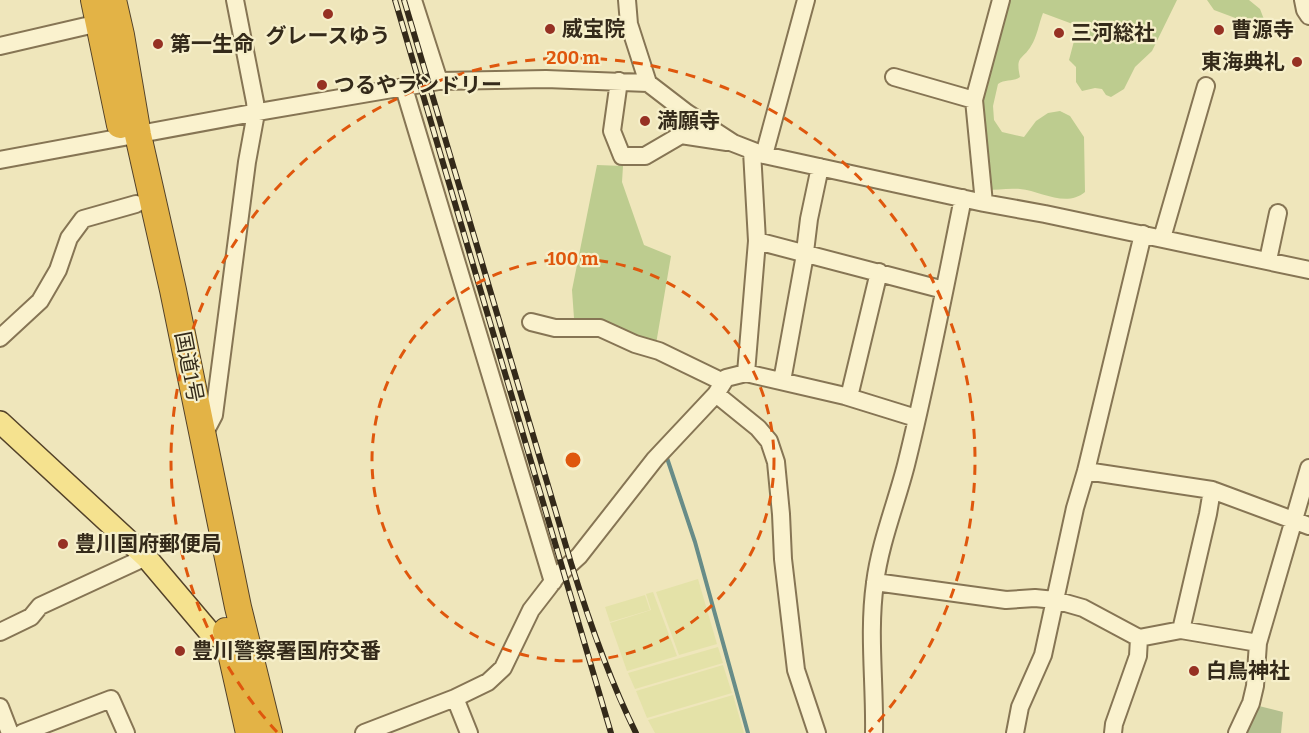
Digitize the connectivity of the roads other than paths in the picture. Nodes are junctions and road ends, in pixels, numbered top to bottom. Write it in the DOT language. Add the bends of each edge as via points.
graph roads {
  1 [pos="113,0"];
  2 [pos="235,0"];
  3 [pos="413,0"];
  4 [pos="627,0"];
  5 [pos="806,0"];
  6 [pos="1001,0"];
  7 [pos="1304,0"];
  8 [pos="96,12"];
  9 [pos="1309,16"];
  10 [pos="0,46"];
  11 [pos="894,77"];
  12 [pos="439,81"];
  13 [pos="619,81"];
  14 [pos="648,83"];
  15 [pos="1206,86"];
  16 [pos="404,88"];
  17 [pos="974,100"];
  18 [pos="256,113"];
  19 [pos="130,136"];
  20 [pos="733,143"];
  21 [pos="758,153"];
  22 [pos="0,160"];
  23 [pos="820,167"];
  24 [pos="963,198"];
  25 [pos="984,203"];
  26 [pos="136,204"];
  27 [pos="1278,213"];
  28 [pos="1143,234"];
  29 [pos="1162,238"];
  30 [pos="757,241"];
  31 [pos="805,253"];
  32 [pos="1268,260"];
  33 [pos="1309,270"];
  34 [pos="879,272"];
  35 [pos="944,290"];
  36 [pos="531,322"];
  37 [pos="0,338"];
  38 [pos="746,373"];
  39 [pos="782,381"];
  40 [pos="720,388"];
  41 [pos="849,397"];
  42 [pos="916,418"];
  43 [pos="0,422"];
  44 [pos="203,437"];
  45 [pos="1309,468"];
  46 [pos="1086,471"];
  47 [pos="1212,490"];
  48 [pos="1301,523"];
  49 [pos="146,557"];
  50 [pos="553,582"];
  51 [pos="875,582"];
  52 [pos="1055,600"];
  53 [pos="1180,630"];
  54 [pos="0,632"];
  55 [pos="236,637"];
  56 [pos="1139,638"];
  57 [pos="1258,643"];
  58 [pos="454,698"];
  59 [pos="0,707"];
  60 [pos="10,733"];
  61 [pos="22,733"];
  62 [pos="126,733"];
  63 [pos="249,733"];
  64 [pos="269,733"];
  65 [pos="364,733"];
  66 [pos="469,733"];
  67 [pos="817,733"];
  68 [pos="874,733"];
  69 [pos="1015,733"];
  70 [pos="1113,733"];
  71 [pos="1237,733"];
  1 -- 19 [label="highway, 国道1号" via="121,35"];
  2 -- 18 [label="street"];
  3 -- 12 [label="street"];
  4 -- 14 [label="street" via="629,24"];
  5 -- 21 [label="street"];
  6 -- 17 [label="street"];
  7 -- 9 [label="street"];
  8 -- 10 [label="street"];
  8 -- 19 [label="highway, 国道1号"];
  11 -- 17 [label="street"];
  12 -- 13 [label="street"];
  12 -- 16 [label="street"];
  13 -- 14 [label="street"];
  13 -- 20 [label="street" via="612,131 622,156 645,156 681,135"];
  14 -- 20 [label="street"];
  15 -- 29 [label="street"];
  16 -- 18 [label="street"];
  16 -- 50 [label="street"];
  17 -- 25 [label="street"];
  18 -- 19 [label="street"];
  18 -- 44 [label="street" via="214,415"];
  19 -- 22 [label="street"];
  19 -- 26 [label="highway, 国道1号"];
  19 -- 44 [label="highway, 国道1号" via="173,290"];
  20 -- 21 [label="street"];
  21 -- 23 [label="street"];
  21 -- 30 [label="street"];
  23 -- 24 [label="street"];
  23 -- 31 [label="street"];
  24 -- 25 [label="street"];
  24 -- 35 [label="street"];
  25 -- 28 [label="street"];
  26 -- 37 [label="street" via="83,219 69,238 58,270 40,300"];
  26 -- 55 [label="highway, 国道1号"];
  27 -- 32 [label="street"];
  28 -- 29 [label="street"];
  28 -- 46 [label="street"];
  29 -- 32 [label="street"];
  30 -- 31 [label="street"];
  30 -- 38 [label="street"];
  31 -- 34 [label="street"];
  31 -- 39 [label="street"];
  32 -- 33 [label="street"];
  34 -- 35 [label="street"];
  34 -- 41 [label="street"];
  35 -- 42 [label="street"];
  36 -- 40 [label="street" via="555,328 600,328 659,351"];
  38 -- 39 [label="street"];
  38 -- 40 [label="street" via="726,378"];
  39 -- 41 [label="street"];
  40 -- 50 [label="street"];
  40 -- 67 [label="street" via="769,441 776,462 796,670"];
  41 -- 42 [label="street"];
  42 -- 51 [label="street"];
  43 -- 49 [label="main road"];
  44 -- 55 [label="highway, 国道1号"];
  45 -- 48 [label="street"];
  46 -- 47 [label="street"];
  46 -- 52 [label="street"];
  47 -- 48 [label="street"];
  47 -- 53 [label="street"];
  48 -- 57 [label="street"];
  49 -- 54 [label="street" via="40,606 31,617"];
  49 -- 55 [label="main road" via="212,635"];
  50 -- 58 [label="street" via="531,610 503,668 488,682"];
  51 -- 52 [label="street" via="1006,600"];
  51 -- 68 [label="street"];
  52 -- 56 [label="street" via="1083,608"];
  52 -- 69 [label="street" via="1042,655 1020,707"];
  53 -- 56 [label="street"];
  53 -- 57 [label="street"];
  55 -- 63 [label="highway, 国道1号"];
  55 -- 64 [label="highway, 国道1号"];
  56 -- 70 [label="street" via="1138,656"];
  57 -- 71 [label="street" via="1255,686"];
  58 -- 65 [label="street"];
  58 -- 66 [label="street"];
  59 -- 60 [label="street"];
  61 -- 62 [label="street" via="111,699"];
}
